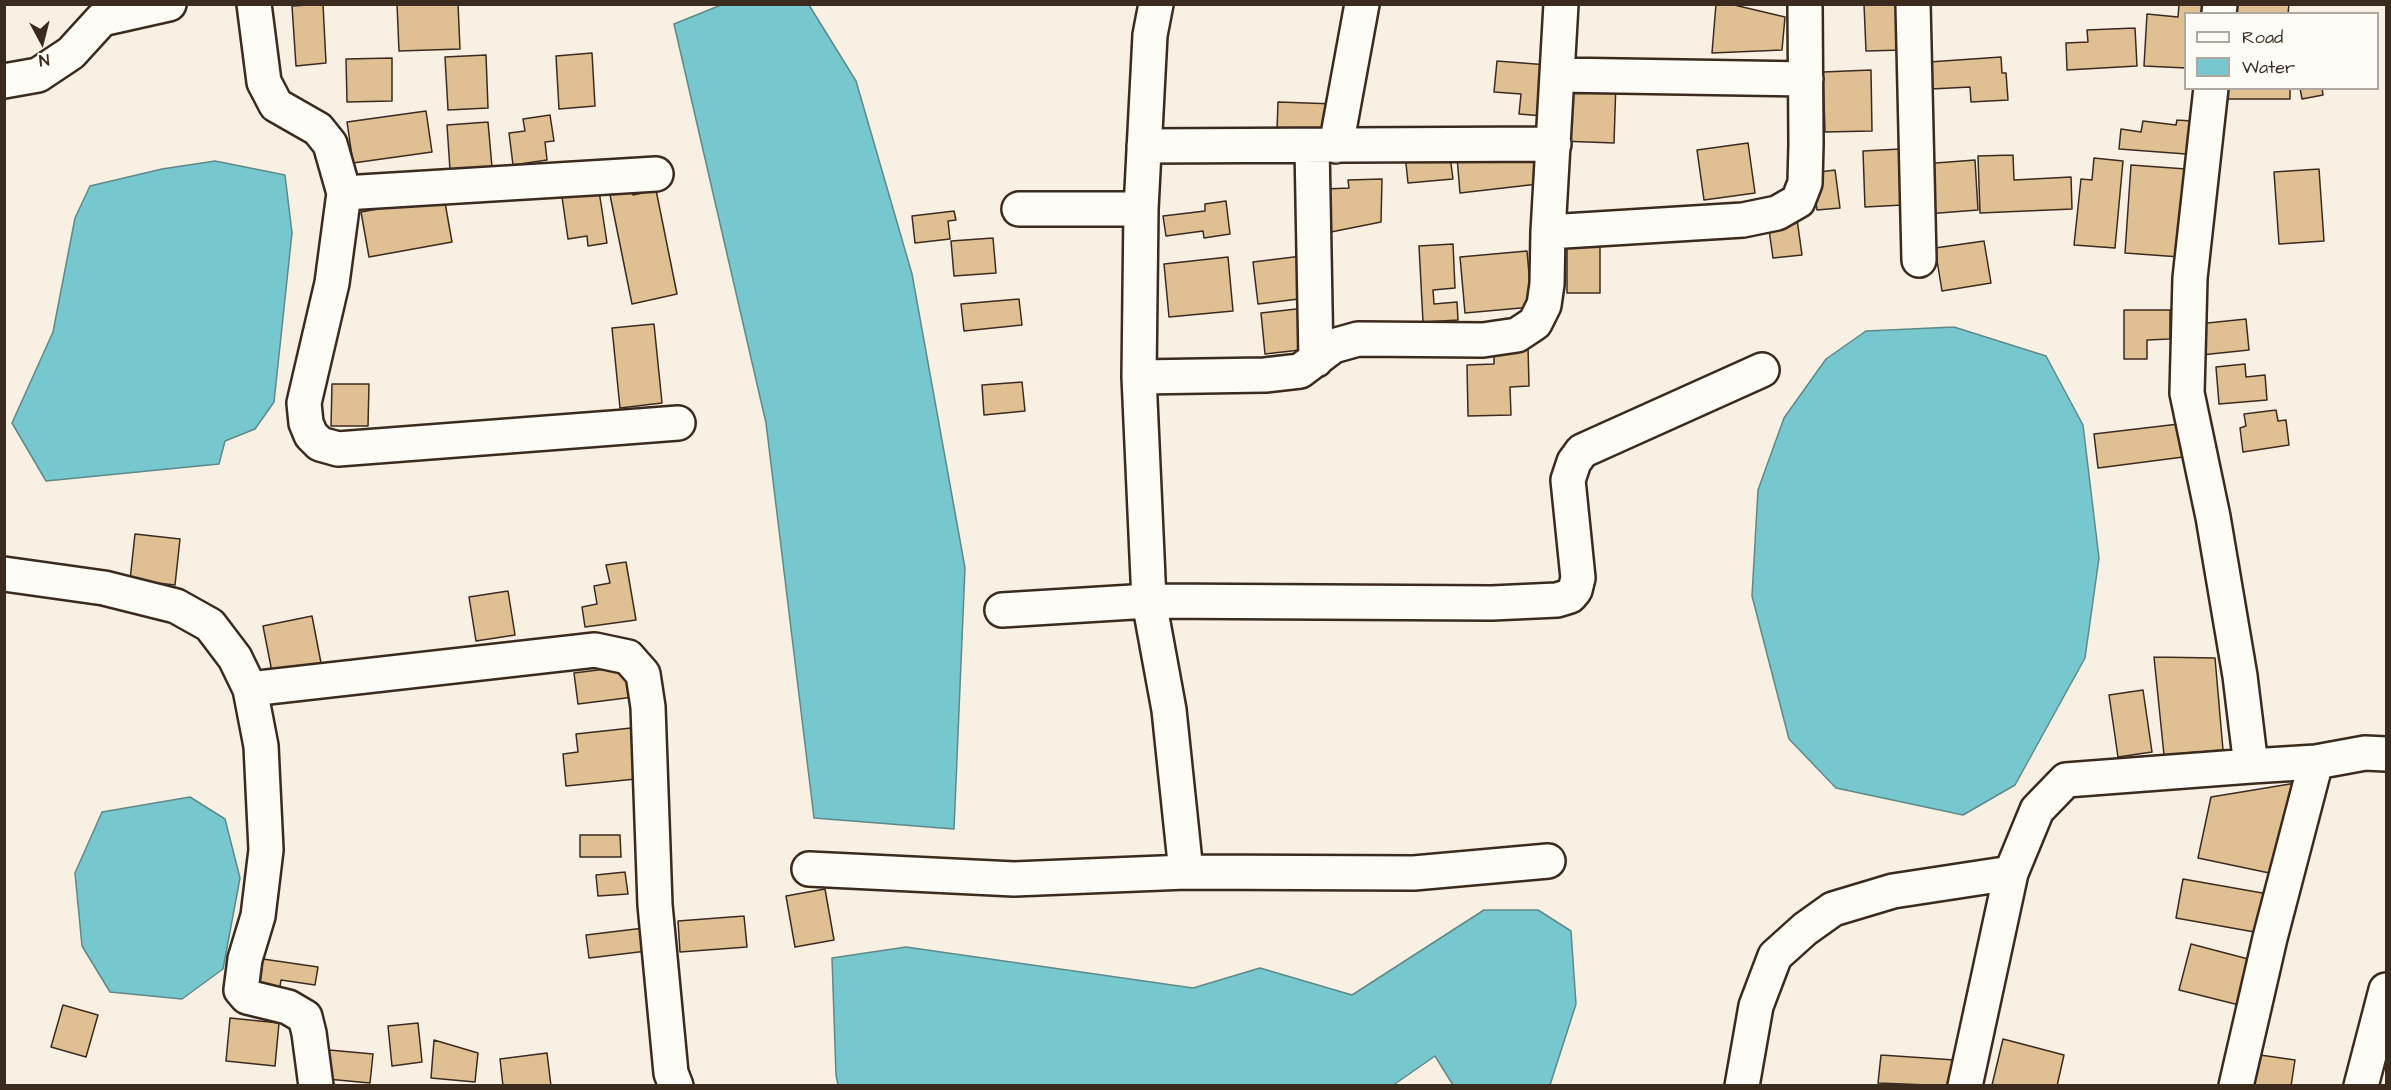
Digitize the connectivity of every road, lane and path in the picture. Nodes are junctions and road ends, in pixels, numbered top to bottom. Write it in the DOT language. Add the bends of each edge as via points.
graph roads {
  1 [pos="169,4"];
  2 [pos="254,4"];
  3 [pos="1156,4"];
  4 [pos="1362,4"];
  5 [pos="1561,4"];
  6 [pos="1805,4"];
  7 [pos="1913,4"];
  8 [pos="1558,75"];
  9 [pos="1806,79"];
  10 [pos="4,81"];
  11 [pos="2211,90"];
  12 [pos="1554,144"];
  13 [pos="1144,146"];
  14 [pos="1324,146"];
  15 [pos="656,174"];
  16 [pos="344,193"];
  17 [pos="1019,209"];
  18 [pos="1141,209"];
  19 [pos="1548,232"];
  20 [pos="1919,260"];
  21 [pos="1316,360"];
  22 [pos="1761,370"];
  23 [pos="1139,378"];
  24 [pos="678,423"];
  25 [pos="4,574"];
  26 [pos="1149,601"];
  27 [pos="1002,610"];
  28 [pos="250,689"];
  29 [pos="2386,754"];
  30 [pos="2316,762"];
  31 [pos="2251,766"];
  32 [pos="1548,861"];
  33 [pos="809,869"];
  34 [pos="1186,872"];
  35 [pos="2011,873"];
  36 [pos="2386,990"];
  37 [pos="316,1086"];
  38 [pos="676,1086"];
  39 [pos="1742,1086"];
  40 [pos="1965,1086"];
  41 [pos="2236,1086"];
  42 [pos="2361,1086"];
  1 -- 10 [label="street" via="102,18 71,53 38,75"];
  2 -- 16 [label="street" via="264,82 276,105 318,129 330,144"];
  3 -- 13 [label="street" via="1150,35"];
  4 -- 14 [label="street"];
  5 -- 8 [label="street"];
  6 -- 9 [label="street"];
  7 -- 20 [label="street"];
  8 -- 9 [label="street"];
  8 -- 12 [label="street"];
  9 -- 19 [label="street" via="1805,183 1798,201 1777,213 1743,220"];
  11 -- 31 [label="street" via="2190,278 2187,393 2213,517"];
  12 -- 14 [label="street"];
  12 -- 19 [label="street"];
  13 -- 14 [label="street"];
  13 -- 18 [label="street"];
  14 -- 21 [label="street"];
  15 -- 16 [label="street"];
  16 -- 24 [label="street" via="332,283 304,403 306,423 320,444 338,449"];
  17 -- 18 [label="street"];
  18 -- 23 [label="street"];
  19 -- 21 [label="street" via="1544,305 1535,323 1517,335 1483,340 1359,339 1333,346"];
  21 -- 23 [label="street" via="1300,372"];
  22 -- 26 [label="street" via="1582,451 1568,480 1578,566 1577,584 1570,596 1492,603"];
  23 -- 26 [label="street"];
  25 -- 28 [label="street" via="104,588 176,606 210,625 235,658"];
  26 -- 27 [label="street"];
  26 -- 34 [label="street" via="1169,710"];
  28 -- 37 [label="street" via="261,746 266,850 258,916 245,959 241,990 247,997 288,1007 304,1017"];
  28 -- 38 [label="street" via="595,650 628,657 643,674 648,707 655,904 671,1073"];
  29 -- 30 [label="street" via="2365,753"];
  30 -- 31 [label="street"];
  30 -- 41 [label="street"];
  31 -- 35 [label="street" via="2066,780 2037,810"];
  32 -- 34 [label="street" via="1414,873"];
  33 -- 34 [label="street" via="1014,879"];
  35 -- 39 [label="street" via="1893,891 1833,909 1805,929 1775,956 1756,1006"];
  35 -- 40 [label="street"];
  36 -- 42 [label="street"];
}
